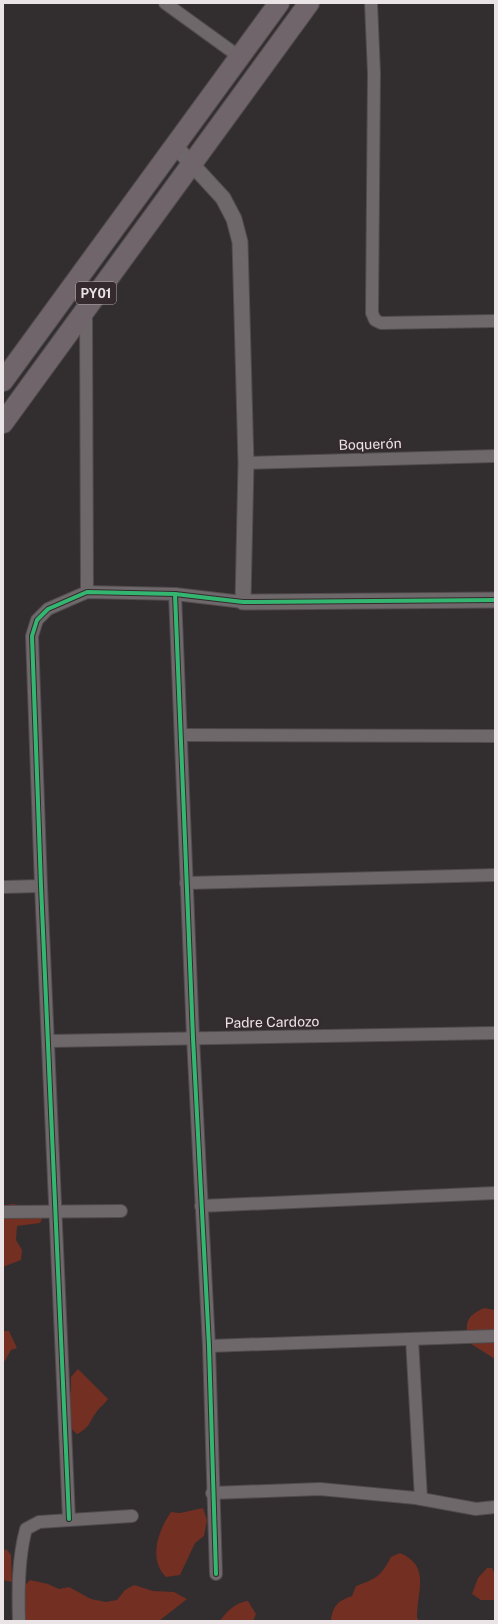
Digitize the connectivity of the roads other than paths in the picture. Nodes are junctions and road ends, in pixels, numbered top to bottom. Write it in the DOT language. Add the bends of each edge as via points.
graph roads {
  1 [pos="165,3"];
  2 [pos="279,3"];
  3 [pos="309,3"];
  4 [pos="371,3"];
  5 [pos="241,58"];
  6 [pos="176,147"];
  7 [pos="191,164"];
  8 [pos="86,308"];
  9 [pos="495,321"];
  10 [pos="3,381"];
  11 [pos="3,423"];
  12 [pos="495,456"];
  13 [pos="246,463"];
  14 [pos="87,592"];
  15 [pos="175,594"];
  16 [pos="495,600"];
  17 [pos="242,602"];
  18 [pos="182,735"];
  19 [pos="495,736"];
  20 [pos="495,875"];
  21 [pos="186,883"];
  22 [pos="41,886"];
  23 [pos="3,887"];
  24 [pos="495,1033"];
  25 [pos="193,1038"];
  26 [pos="49,1041"];
  27 [pos="495,1193"];
  28 [pos="200,1206"];
  29 [pos="56,1211"];
  30 [pos="121,1211"];
  31 [pos="3,1212"];
  32 [pos="495,1336"];
  33 [pos="412,1339"];
  34 [pos="209,1346"];
  35 [pos="212,1493"];
  36 [pos="421,1499"];
  37 [pos="495,1507"];
  38 [pos="132,1516"];
  39 [pos="69,1519"];
  40 [pos="216,1574"];
  41 [pos="19,1621"];
  1 -- 5 [label="street"];
  2 -- 5 [label="highway, PY01"];
  3 -- 7 [label="highway, PY01"];
  4 -- 9 [label="street" via="374,73 372,313 375,320 381,323"];
  5 -- 6 [label="highway, PY01"];
  6 -- 7 [label="street"];
  6 -- 10 [label="highway, PY01"];
  7 -- 8 [label="highway, PY01"];
  7 -- 13 [label="street" via="223,198 234,219 240,242"];
  8 -- 11 [label="highway, PY01"];
  8 -- 14 [label="street"];
  12 -- 13 [label="street, Boquerón"];
  13 -- 17 [label="street"];
  14 -- 15 [label="street"];
  14 -- 22 [label="street" via="48,609 37,620 32,636"];
  15 -- 17 [label="street"];
  15 -- 18 [label="street"];
  16 -- 17 [label="street"];
  18 -- 19 [label="street"];
  18 -- 21 [label="street"];
  20 -- 21 [label="street"];
  21 -- 25 [label="street"];
  22 -- 23 [label="street"];
  22 -- 26 [label="street"];
  24 -- 25 [label="street, Padre Cardozo"];
  25 -- 26 [label="street, Padre Cardozo"];
  25 -- 28 [label="street"];
  26 -- 29 [label="street"];
  27 -- 28 [label="street"];
  28 -- 34 [label="street"];
  29 -- 30 [label="street"];
  29 -- 31 [label="street"];
  29 -- 39 [label="street"];
  32 -- 33 [label="street"];
  33 -- 34 [label="street"];
  33 -- 36 [label="street"];
  34 -- 35 [label="street"];
  35 -- 36 [label="street" via="320,1489"];
  35 -- 40 [label="street"];
  36 -- 37 [label="street" via="476,1510"];
  38 -- 39 [label="street"];
  39 -- 41 [label="street" via="39,1522 26,1529 22,1542"];
}
